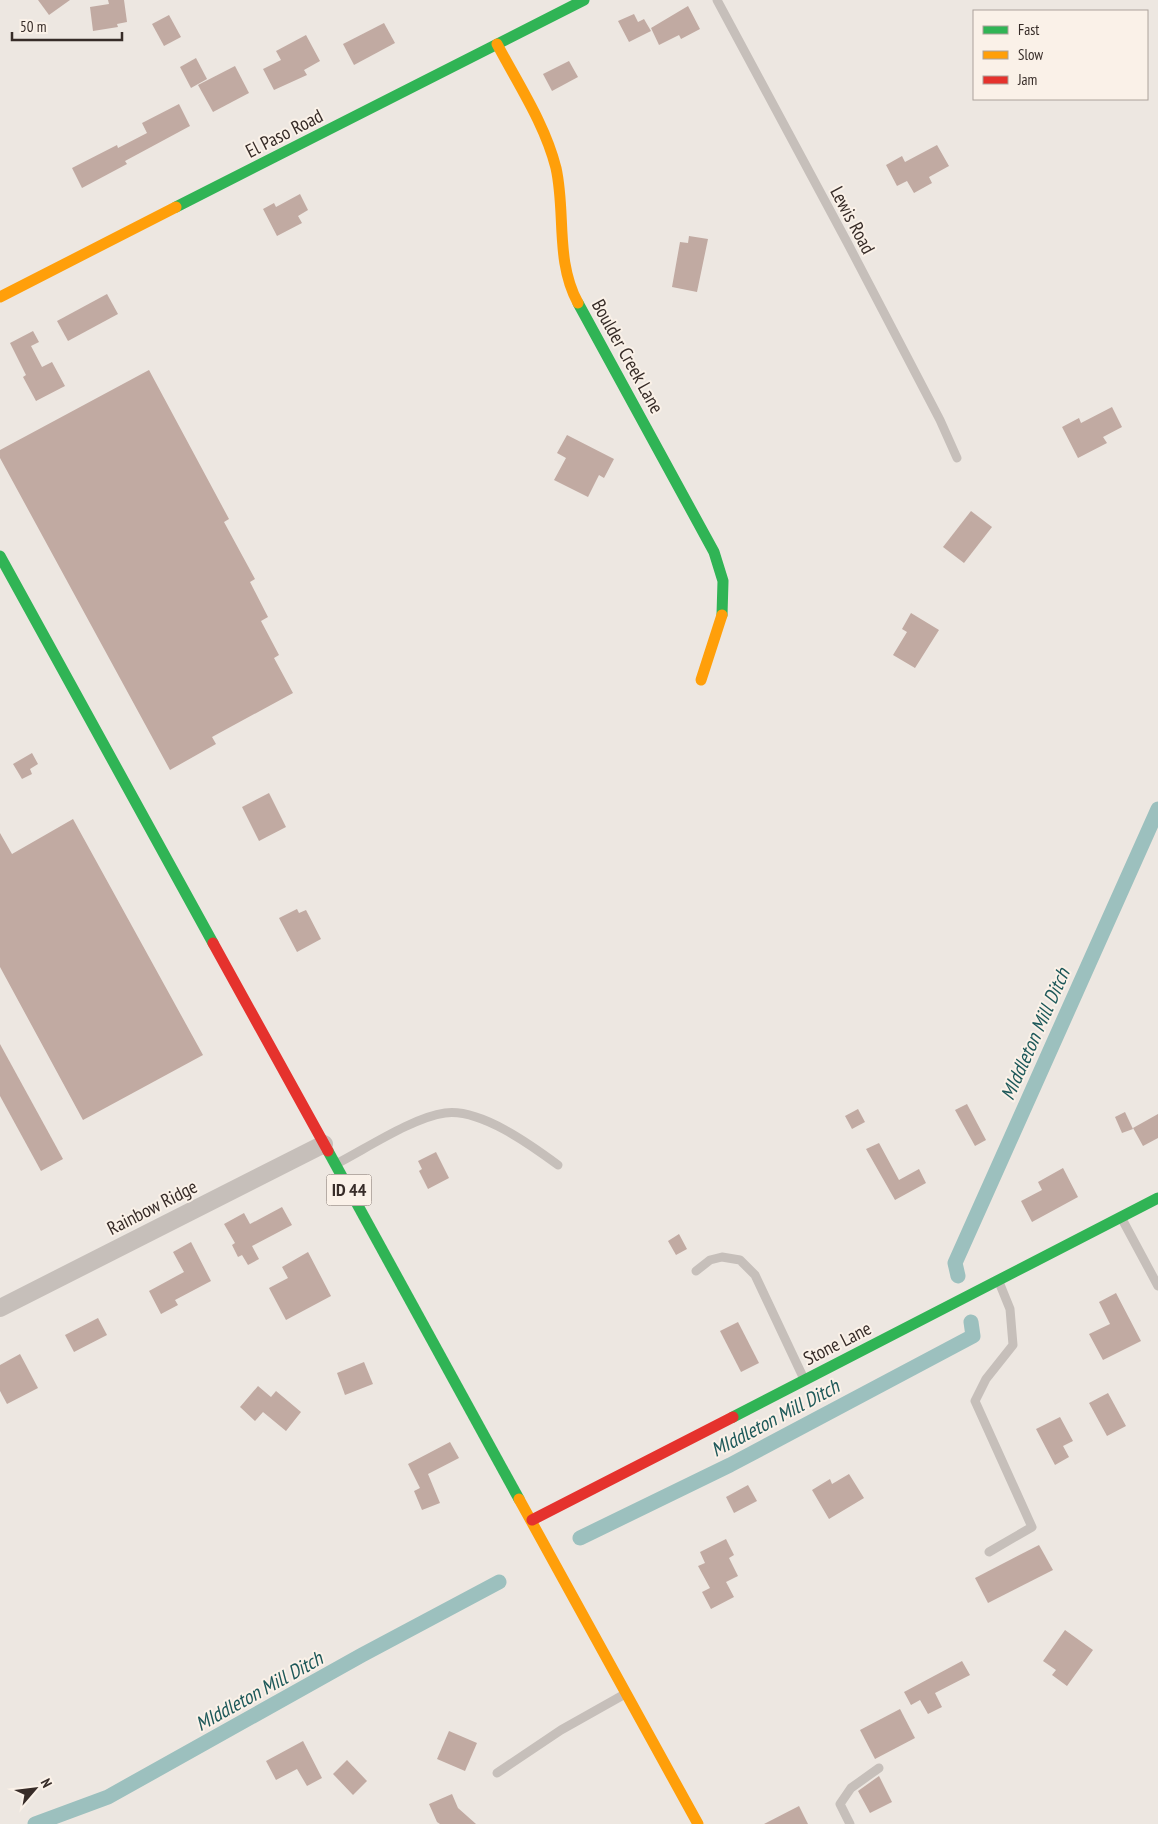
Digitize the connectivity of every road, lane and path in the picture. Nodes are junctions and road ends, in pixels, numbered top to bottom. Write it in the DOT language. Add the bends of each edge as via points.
graph roads {
  1 [pos="584,0"];
  2 [pos="717,0"];
  3 [pos="497,44"];
  4 [pos="0,297"];
  5 [pos="956,458"];
  6 [pos="0,556"];
  7 [pos="701,680"];
  8 [pos="324,1144"];
  9 [pos="335,1164"];
  10 [pos="558,1165"];
  11 [pos="1158,1198"];
  12 [pos="1121,1216"];
  13 [pos="696,1271"];
  14 [pos="998,1279"];
  15 [pos="1158,1286"];
  16 [pos="0,1308"];
  17 [pos="804,1379"];
  18 [pos="532,1520"];
  19 [pos="989,1552"];
  20 [pos="627,1693"];
  21 [pos="879,1768"];
  22 [pos="497,1773"];
  23 [pos="698,1824"];
  24 [pos="850,1824"];
  1 -- 3 [label="street, El Paso Road"];
  2 -- 5 [label="lane, Lewis Road" via="848,242 940,420"];
  3 -- 4 [label="street, El Paso Road"];
  3 -- 7 [label="street, Boulder Creek Lane" via="547,139 552,155 565,270 574,296 714,552 723,581 723,610"];
  6 -- 8 [label="street, ID 44"];
  8 -- 9 [label="street, ID 44"];
  8 -- 16 [label="street, Rainbow Ridge"];
  9 -- 10 [label="lane" via="427,1118 462,1112 504,1130"];
  9 -- 18 [label="street, ID 44"];
  11 -- 12 [label="street, Stone Lane"];
  12 -- 14 [label="street, Stone Lane"];
  12 -- 15 [label="lane"];
  13 -- 17 [label="lane" via="706,1262 722,1257 740,1260 755,1275"];
  14 -- 17 [label="street, Stone Lane"];
  14 -- 19 [label="lane" via="1010,1309 1013,1345 986,1379 975,1401 1032,1527"];
  17 -- 18 [label="street, Stone Lane"];
  18 -- 20 [label="street, ID 44"];
  20 -- 22 [label="lane" via="561,1730"];
  20 -- 23 [label="street, ID 44"];
  21 -- 24 [label="lane" via="851,1788 840,1804"];
}
